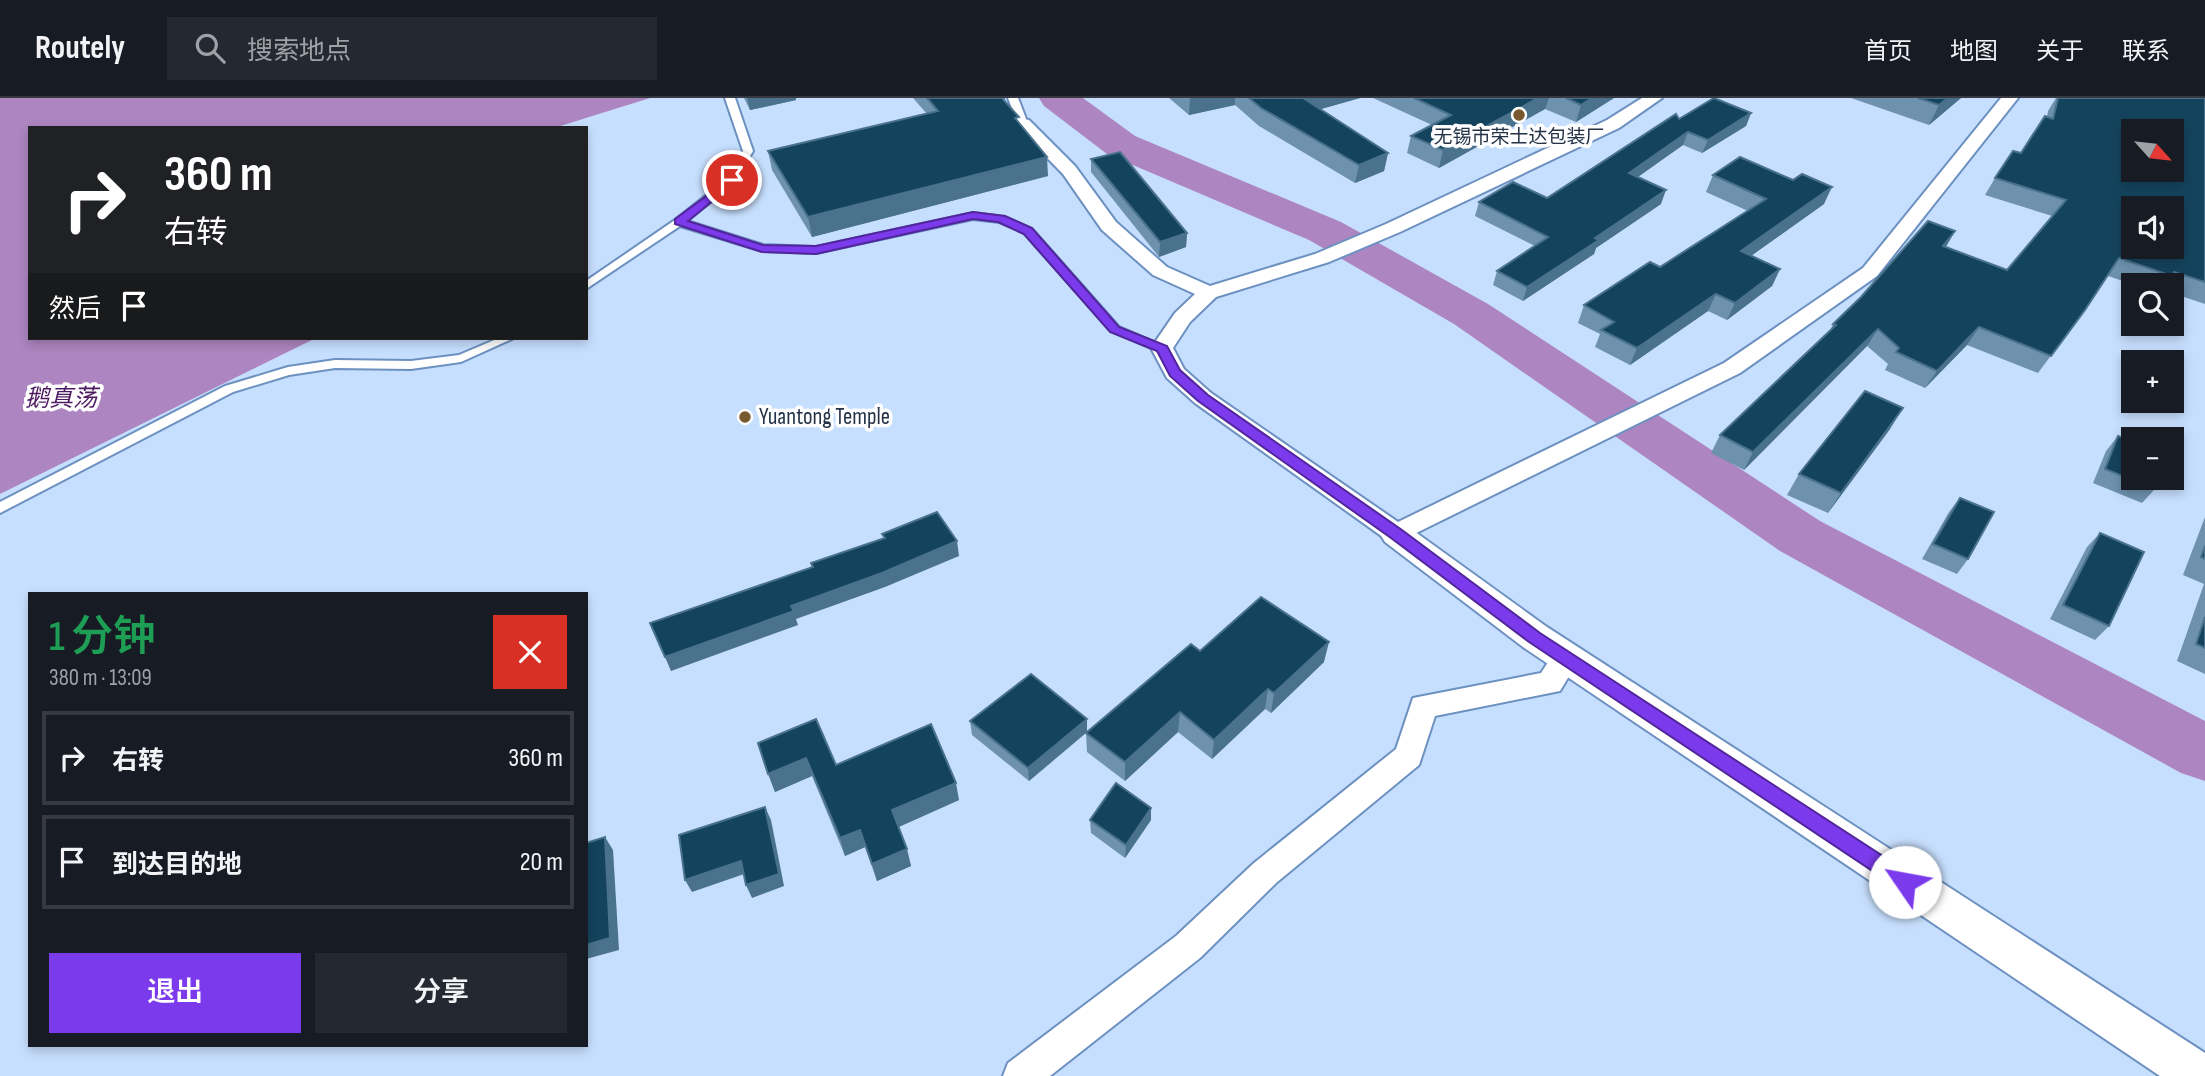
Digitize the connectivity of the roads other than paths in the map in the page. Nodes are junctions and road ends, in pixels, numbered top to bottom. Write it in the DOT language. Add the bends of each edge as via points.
graph roads {
  1 [pos="730,98"];
  2 [pos="1013,98"];
  3 [pos="1654,98"];
  4 [pos="2010,98"];
  5 [pos="1023,124"];
  6 [pos="679,222"];
  7 [pos="1393,228"];
  8 [pos="588,285"];
  9 [pos="1209,293"];
  10 [pos="503,340"];
  11 [pos="1162,348"];
  12 [pos="0,508"];
  13 [pos="1396,534"];
  14 [pos="1566,658"];
  15 [pos="1021,1076"];
  16 [pos="2200,1076"];
  1 -- 6 [label="lane" via="748,150 732,180"];
  2 -- 5 [label="lane"];
  3 -- 7 [label="street" via="1614,124"];
  4 -- 13 [label="street" via="1870,272 1732,368"];
  5 -- 9 [label="street" via="1069,170 1109,226 1160,271"];
  6 -- 8 [label="lane"];
  6 -- 11 [label="lane" via="762,248 816,250 973,216 1001,219 1028,231 1115,329"];
  7 -- 9 [label="street" via="1322,258"];
  9 -- 11 [label="street" via="1182,318"];
  10 -- 12 [label="lane" via="461,358 411,365 335,364 288,371 229,389"];
  11 -- 13 [label="street" via="1175,373 1203,398"];
  13 -- 14 [label="street"];
  14 -- 15 [label="street" via="1550,683 1423,706 1409,756 1265,873 1188,947"];
  14 -- 16 [label="street"];
}
